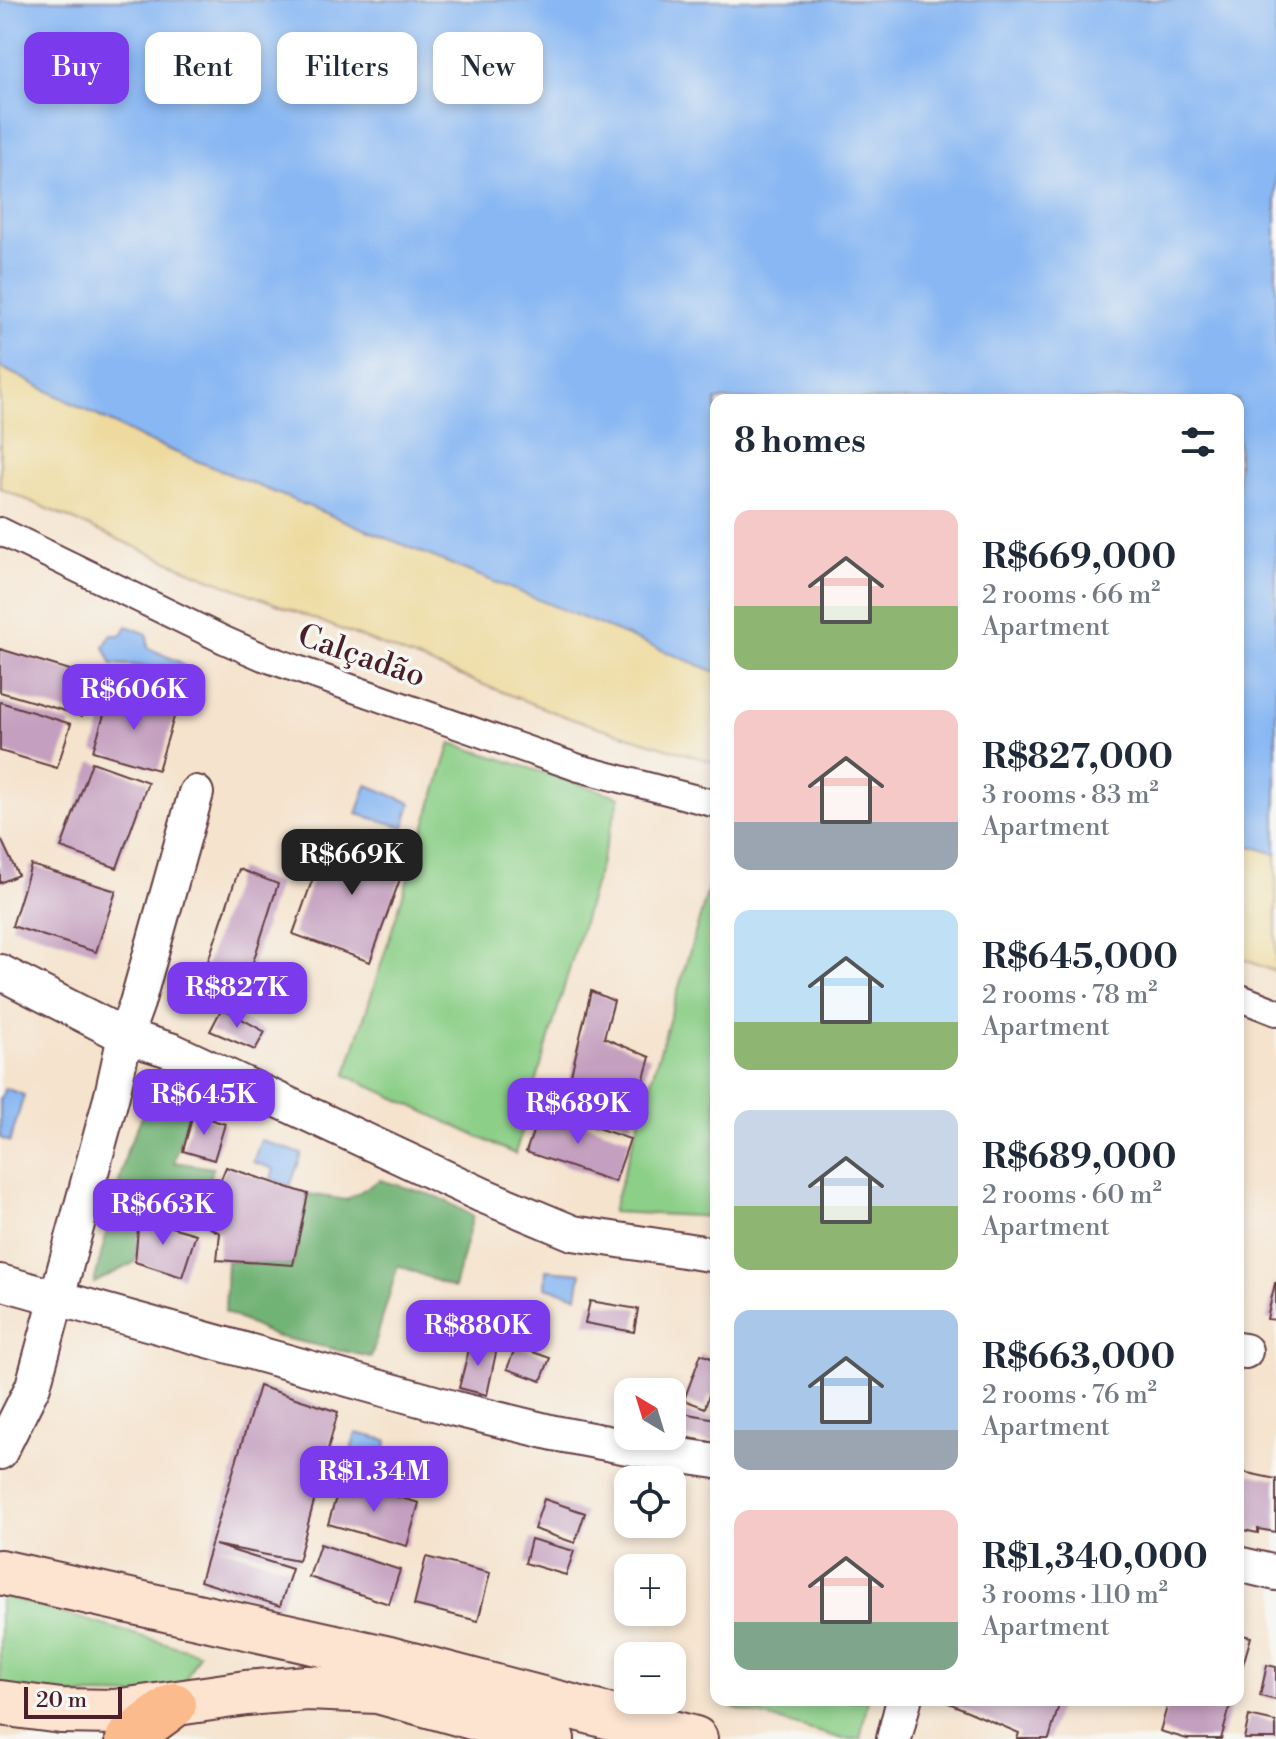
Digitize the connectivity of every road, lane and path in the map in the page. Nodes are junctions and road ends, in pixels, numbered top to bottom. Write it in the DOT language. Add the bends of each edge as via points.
graph roads {
  1 [pos="0,531"];
  2 [pos="196,793"];
  3 [pos="710,802"];
  4 [pos="0,972"];
  5 [pos="1244,999"];
  6 [pos="1276,1012"];
  7 [pos="125,1036"];
  8 [pos="710,1254"];
  9 [pos="0,1282"];
  10 [pos="58,1298"];
  11 [pos="0,1452"];
  12 [pos="710,1460"];
  13 [pos="1244,1565"];
  14 [pos="0,1572"];
  15 [pos="1276,1573"];
  16 [pos="205,1618"];
  17 [pos="318,1688"];
  18 [pos="0,1703"];
  19 [pos="174,1705"];
  20 [pos="902,1706"];
  21 [pos="128,1739"];
  22 [pos="552,1739"];
  23 [pos="695,1739"];
  24 [pos="894,1739"];
  1 -- 3 [label="street, Calçadão" via="263,657 579,768"];
  2 -- 7 [label="street"];
  4 -- 7 [label="street"];
  5 -- 6 [label="street"];
  7 -- 8 [label="street" via="173,1051 573,1233"];
  7 -- 10 [label="street"];
  9 -- 10 [label="street"];
  10 -- 11 [label="street" via="33,1386"];
  10 -- 12 [label="street" via="456,1409 554,1433"];
  13 -- 15 [label="street"];
  14 -- 16 [label="main road"];
  16 -- 17 [label="main road"];
  16 -- 23 [label="main road" via="389,1659"];
  17 -- 19 [label="main road"];
  17 -- 22 [label="main road" via="378,1691"];
  18 -- 19 [label="main road" via="115,1712"];
  19 -- 21 [label="main road"];
  20 -- 24 [label="street"];
}
